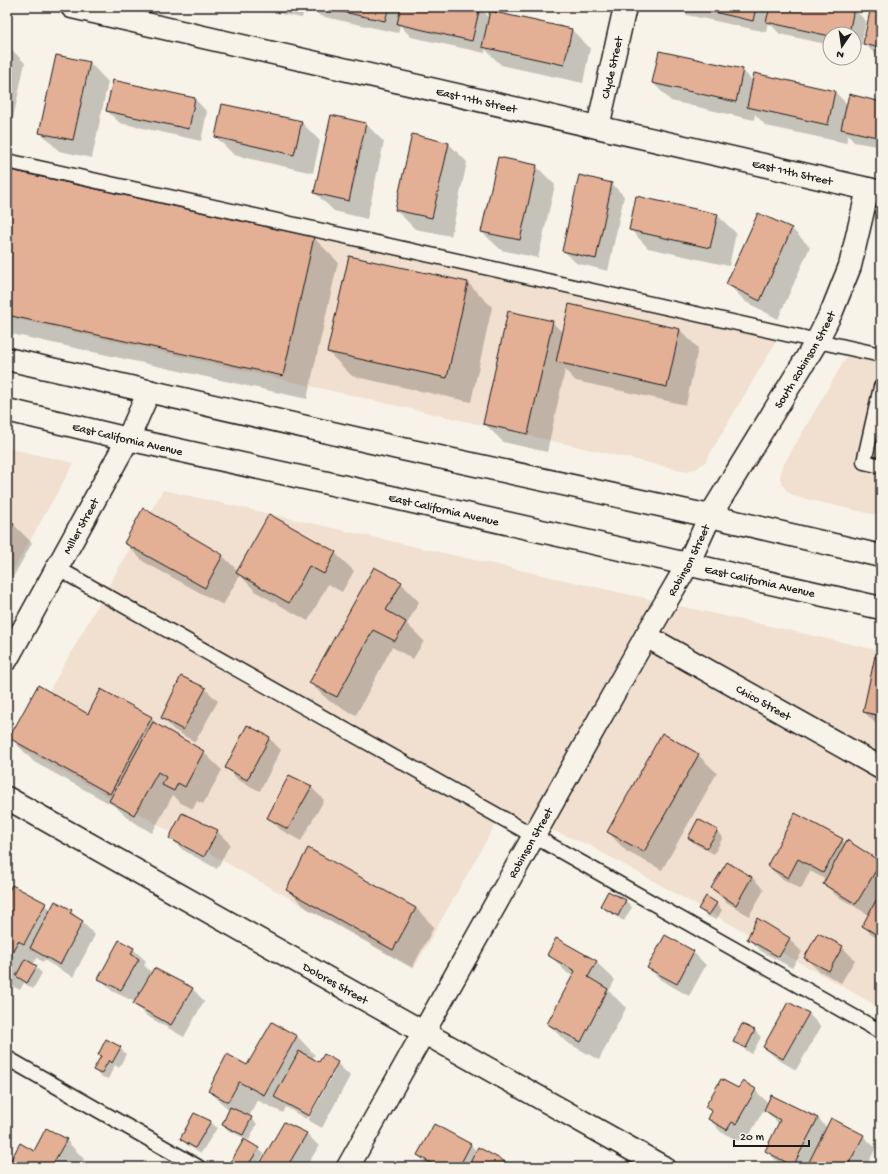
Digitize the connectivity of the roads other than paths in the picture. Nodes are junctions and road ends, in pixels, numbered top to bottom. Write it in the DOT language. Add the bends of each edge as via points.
graph roads {
  1 [pos="72,7"];
  2 [pos="625,7"];
  3 [pos="598,127"];
  4 [pos="7,161"];
  5 [pos="875,190"];
  6 [pos="817,341"];
  7 [pos="881,355"];
  8 [pos="7,359"];
  9 [pos="881,387"];
  10 [pos="149,391"];
  11 [pos="7,410"];
  12 [pos="128,439"];
  13 [pos="881,466"];
  14 [pos="710,516"];
  15 [pos="881,556"];
  16 [pos="688,564"];
  17 [pos="57,568"];
  18 [pos="881,608"];
  19 [pos="646,636"];
  20 [pos="7,659"];
  21 [pos="881,768"];
  22 [pos="7,798"];
  23 [pos="534,836"];
  24 [pos="424,1032"];
  25 [pos="881,1032"];
  26 [pos="7,1058"];
  27 [pos="198,1167"];
  28 [pos="348,1167"];
  29 [pos="663,1167"];
  1 -- 3 [label="street, East 11th Street"];
  2 -- 3 [label="street, Clyde Street"];
  3 -- 5 [label="street, East 11th Street"];
  4 -- 6 [label="lane"];
  5 -- 6 [label="street, South Robinson Street" via="850,266"];
  6 -- 7 [label="lane"];
  6 -- 14 [label="street, South Robinson Street"];
  8 -- 10 [label="street"];
  9 -- 13 [label="lane" via="864,462"];
  10 -- 12 [label="street, Miller Street"];
  10 -- 14 [label="street"];
  11 -- 12 [label="street, East California Avenue"];
  12 -- 16 [label="street, East California Avenue"];
  12 -- 17 [label="street, Miller Street"];
  14 -- 15 [label="street"];
  14 -- 16 [label="street, Robinson Street"];
  16 -- 18 [label="street, East California Avenue"];
  16 -- 19 [label="street, Robinson Street"];
  17 -- 20 [label="street, Miller Street"];
  17 -- 23 [label="lane"];
  19 -- 21 [label="street, Chico Street"];
  19 -- 23 [label="street, Robinson Street"];
  22 -- 24 [label="street, Dolores Street"];
  23 -- 24 [label="street, Robinson Street"];
  23 -- 25 [label="lane"];
  24 -- 28 [label="street, Robinson Street"];
  24 -- 29 [label="street, Dolores Street"];
  26 -- 27 [label="lane"];
}
